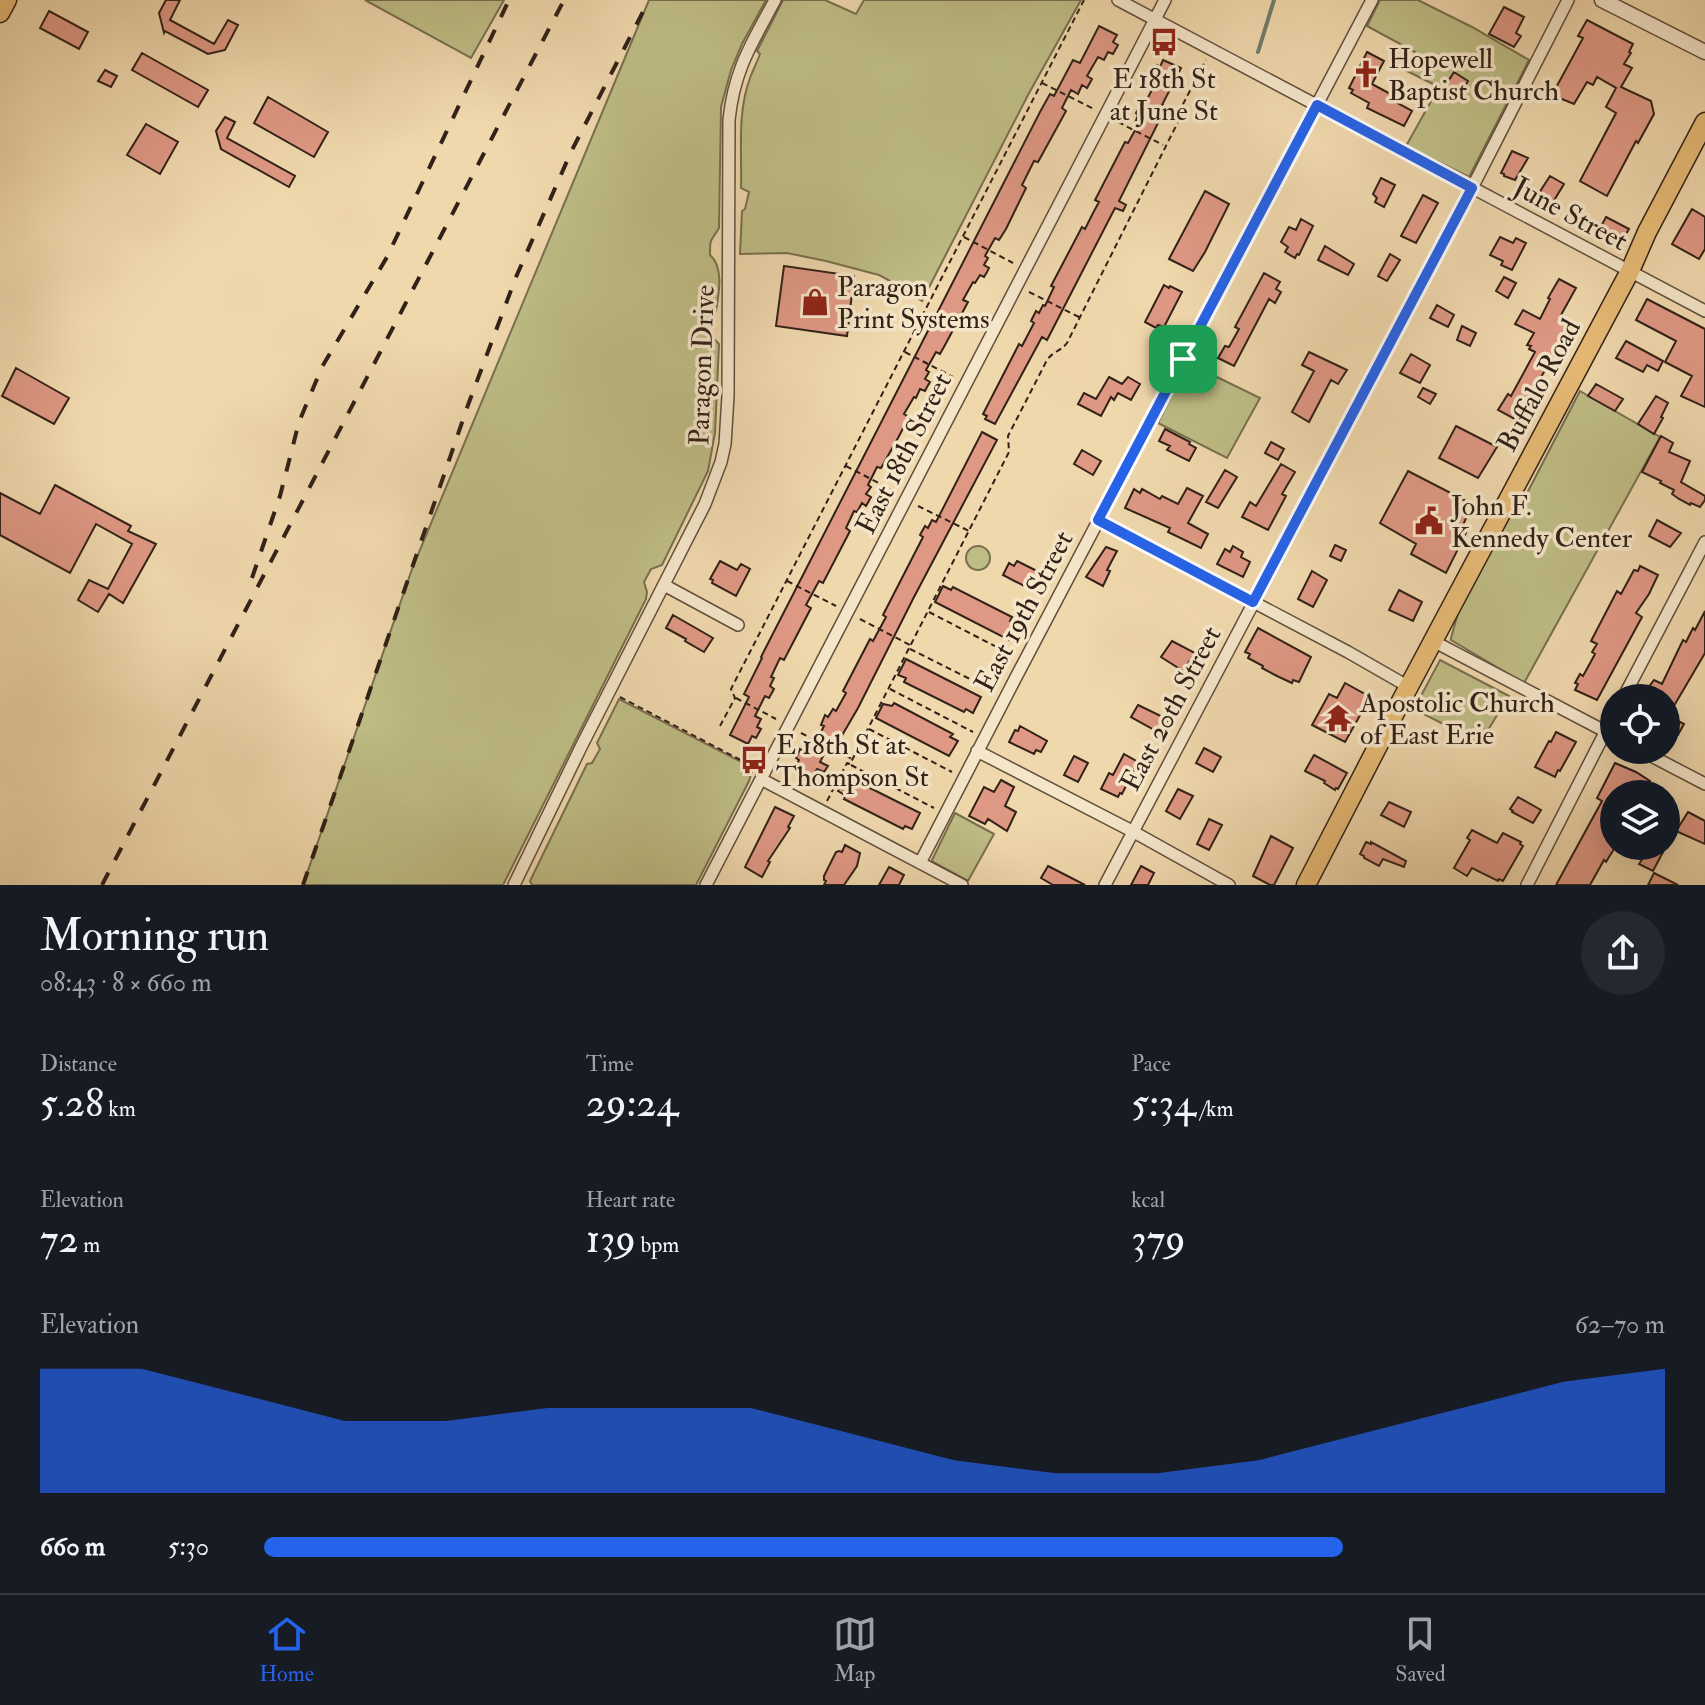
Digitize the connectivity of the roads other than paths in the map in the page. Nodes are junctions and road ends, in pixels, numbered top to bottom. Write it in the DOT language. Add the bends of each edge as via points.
graph roads {
  1 [pos="7,0"];
  2 [pos="775,0"];
  3 [pos="1118,0"];
  4 [pos="1165,0"];
  5 [pos="1372,0"];
  6 [pos="1568,0"];
  7 [pos="1602,0"];
  8 [pos="0,13"];
  9 [pos="1154,20"];
  10 [pos="1705,52"];
  11 [pos="1317,105"];
  12 [pos="1705,122"];
  13 [pos="1472,188"];
  14 [pos="1630,271"];
  15 [pos="1705,311"];
  16 [pos="1098,520"];
  17 [pos="1705,542"];
  18 [pos="664,585"];
  19 [pos="1253,602"];
  20 [pos="738,625"];
  21 [pos="1433,641"];
  22 [pos="1630,684"];
  23 [pos="1409,687"];
  24 [pos="1600,729"];
  25 [pos="977,751"];
  26 [pos="1600,752"];
  27 [pos="1667,764"];
  28 [pos="761,779"];
  29 [pos="1705,784"];
  30 [pos="1132,831"];
  31 [pos="920,863"];
  32 [pos="514,885"];
  33 [pos="706,885"];
  34 [pos="962,885"];
  35 [pos="1105,885"];
  36 [pos="1229,885"];
  37 [pos="1306,885"];
  38 [pos="1527,885"];
  1 -- 8 [label="main road"];
  2 -- 18 [label="street, Paragon Drive" via="739,69 730,110 725,444 705,504"];
  3 -- 9 [label="street, June Street"];
  4 -- 9 [label="street, East 18th Street"];
  5 -- 11 [label="street, East 19th Street"];
  6 -- 13 [label="street, East 20th Street"];
  7 -- 10 [label="street"];
  9 -- 11 [label="street, June Street"];
  9 -- 28 [label="street, East 18th Street"];
  11 -- 13 [label="street, June Street"];
  11 -- 16 [label="street, East 19th Street"];
  12 -- 14 [label="main road, Buffalo Road"];
  13 -- 14 [label="street, June Street"];
  13 -- 19 [label="street, East 20th Street"];
  14 -- 15 [label="street, June Street"];
  14 -- 21 [label="main road, Buffalo Road"];
  16 -- 19 [label="street"];
  16 -- 25 [label="street, East 19th Street"];
  17 -- 22 [label="street"];
  18 -- 20 [label="street"];
  18 -- 32 [label="street, Paragon Drive"];
  19 -- 23 [label="street"];
  19 -- 30 [label="street, East 20th Street"];
  21 -- 23 [label="main road, Buffalo Road"];
  21 -- 24 [label="street"];
  23 -- 37 [label="main road, Buffalo Road"];
  25 -- 30 [label="street"];
  25 -- 31 [label="street, East 19th Street"];
  26 -- 38 [label="street"];
  27 -- 29 [label="street"];
  28 -- 31 [label="street"];
  28 -- 33 [label="street, East 18th Street"];
  30 -- 35 [label="street, East 20th Street"];
  30 -- 36 [label="street"];
  31 -- 34 [label="street"];
}
